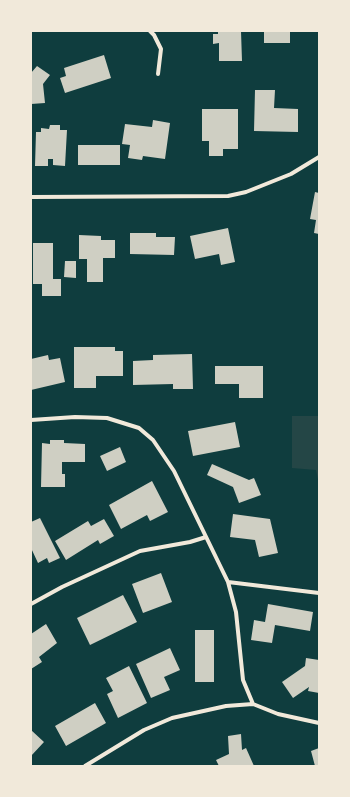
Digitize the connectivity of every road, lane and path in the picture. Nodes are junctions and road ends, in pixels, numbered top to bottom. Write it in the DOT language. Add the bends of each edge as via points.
graph roads {
  1 [pos="150,31"];
  2 [pos="158,74"];
  3 [pos="319,156"];
  4 [pos="31,197"];
  5 [pos="31,420"];
  6 [pos="206,537"];
  7 [pos="228,582"];
  8 [pos="319,593"];
  9 [pos="31,604"];
  10 [pos="253,704"];
  11 [pos="319,723"];
  12 [pos="85,766"];
  1 -- 2 [label="street" via="161,49"];
  3 -- 4 [label="street" via="291,174 246,192 228,196"];
  5 -- 6 [label="street" via="107,418 139,428 153,440 174,471"];
  6 -- 7 [label="street"];
  6 -- 9 [label="street" via="140,551"];
  7 -- 8 [label="street"];
  7 -- 10 [label="street" via="236,612 243,680"];
  10 -- 11 [label="street" via="278,714"];
  10 -- 12 [label="street" via="226,706 172,718 144,730"];
}
